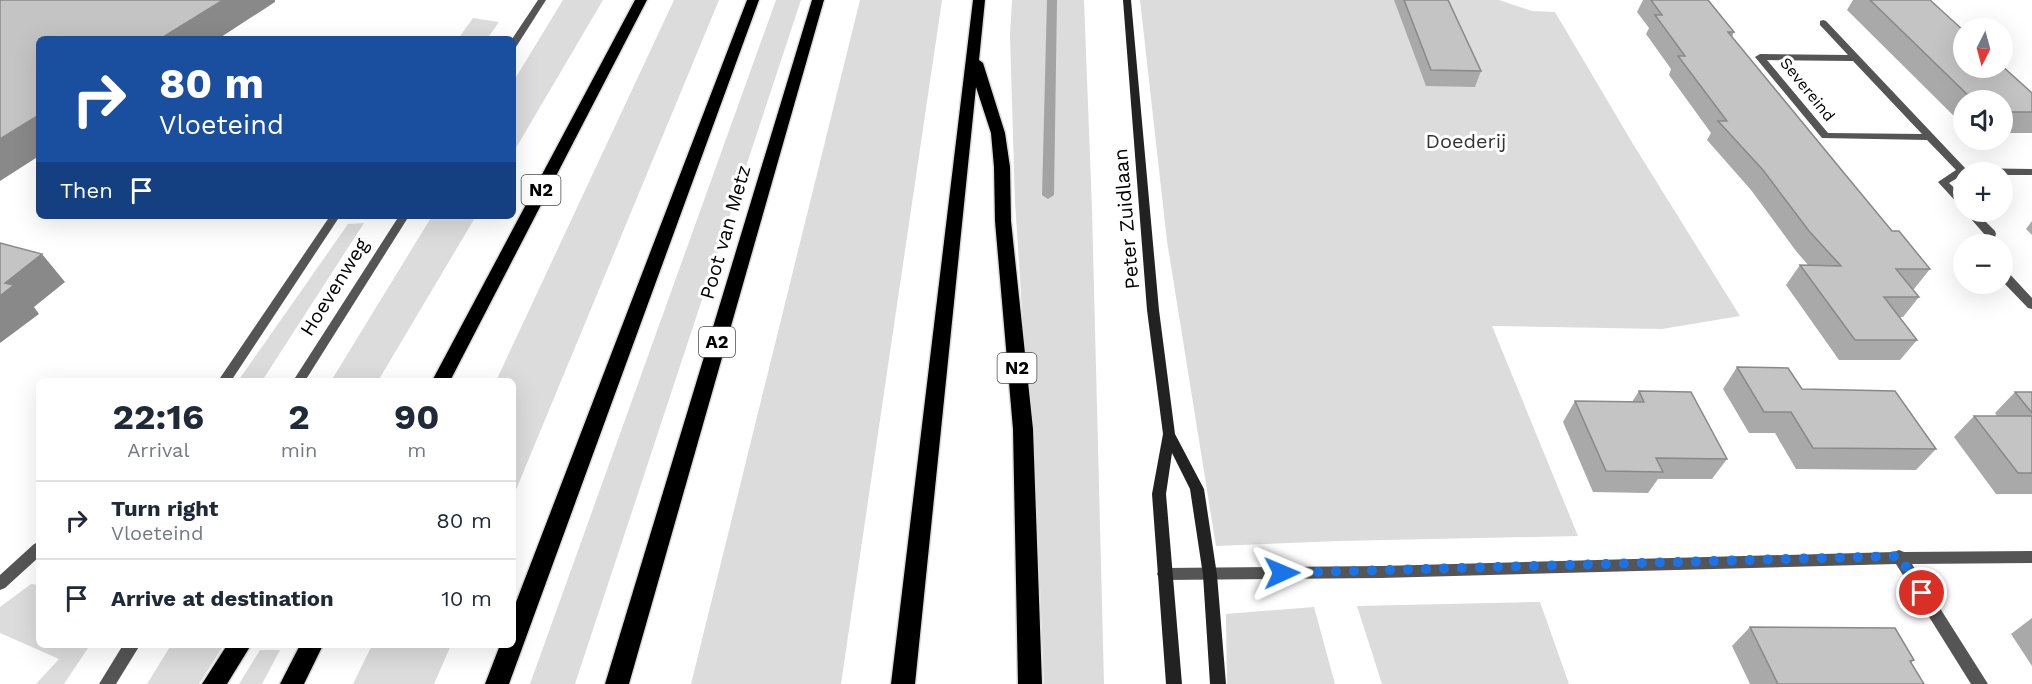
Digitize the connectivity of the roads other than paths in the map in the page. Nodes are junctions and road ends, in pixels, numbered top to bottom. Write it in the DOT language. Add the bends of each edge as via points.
graph roads {
  1 [pos="542,0"];
  2 [pos="641,0"];
  3 [pos="753,0"];
  4 [pos="818,0"];
  5 [pos="979,0"];
  6 [pos="1127,0"];
  7 [pos="1823,23"];
  8 [pos="516,40"];
  9 [pos="974,56"];
  10 [pos="1856,58"];
  11 [pos="1930,137"];
  12 [pos="1954,162"];
  13 [pos="2013,172"];
  14 [pos="2032,172"];
  15 [pos="1953,176"];
  16 [pos="1953,193"];
  17 [pos="334,219"];
  18 [pos="402,219"];
  19 [pos="1980,222"];
  20 [pos="1991,234"];
  21 [pos="2013,285"];
  22 [pos="2032,305"];
  23 [pos="226,378"];
  24 [pos="302,378"];
  25 [pos="443,378"];
  26 [pos="1168,434"];
  27 [pos="36,553"];
  28 [pos="1899,556"];
  29 [pos="2032,557"];
  30 [pos="1164,574"];
  31 [pos="1210,575"];
  32 [pos="0,584"];
  33 [pos="516,632"];
  34 [pos="130,648"];
  35 [pos="238,648"];
  36 [pos="310,648"];
  37 [pos="510,648"];
  38 [pos="107,684"];
  39 [pos="214,684"];
  40 [pos="292,684"];
  41 [pos="497,684"];
  42 [pos="617,684"];
  43 [pos="903,684"];
  44 [pos="1030,684"];
  45 [pos="1174,684"];
  46 [pos="1218,684"];
  47 [pos="1980,684"];
  1 -- 8 [label="street"];
  2 -- 25 [label="highway, N2"];
  3 -- 33 [label="highway"];
  4 -- 42 [label="highway, Poot van Metz / A2"];
  5 -- 9 [label="highway, N2"];
  6 -- 26 [label="street, Peter Zuidlaan" via="1153,310"];
  7 -- 10 [label="street"];
  9 -- 43 [label="highway, N2"];
  9 -- 44 [label="highway, N2" via="998,133 1002,167 1003,221 1023,429"];
  10 -- 11 [label="street"];
  10 -- 11 [label="street, Severeind" via="1760,57 1825,136"];
  11 -- 12 [label="street"];
  13 -- 14 [label="street"];
  15 -- 16 [label="street" via="1942,182"];
  17 -- 23 [label="street"];
  18 -- 24 [label="street, Hoevenweg"];
  19 -- 20 [label="street"];
  21 -- 22 [label="street"];
  26 -- 30 [label="street, Peter Zuidlaan" via="1159,494"];
  26 -- 31 [label="street, Peter Zuidlaan" via="1197,489"];
  27 -- 32 [label="street"];
  28 -- 29 [label="street"];
  28 -- 31 [label="street"];
  28 -- 47 [label="street"];
  30 -- 31 [label="street"];
  30 -- 45 [label="street, Peter Zuidlaan"];
  31 -- 46 [label="street, Peter Zuidlaan"];
  34 -- 38 [label="street"];
  35 -- 39 [label="highway"];
  36 -- 40 [label="highway"];
  37 -- 41 [label="highway"];
}
